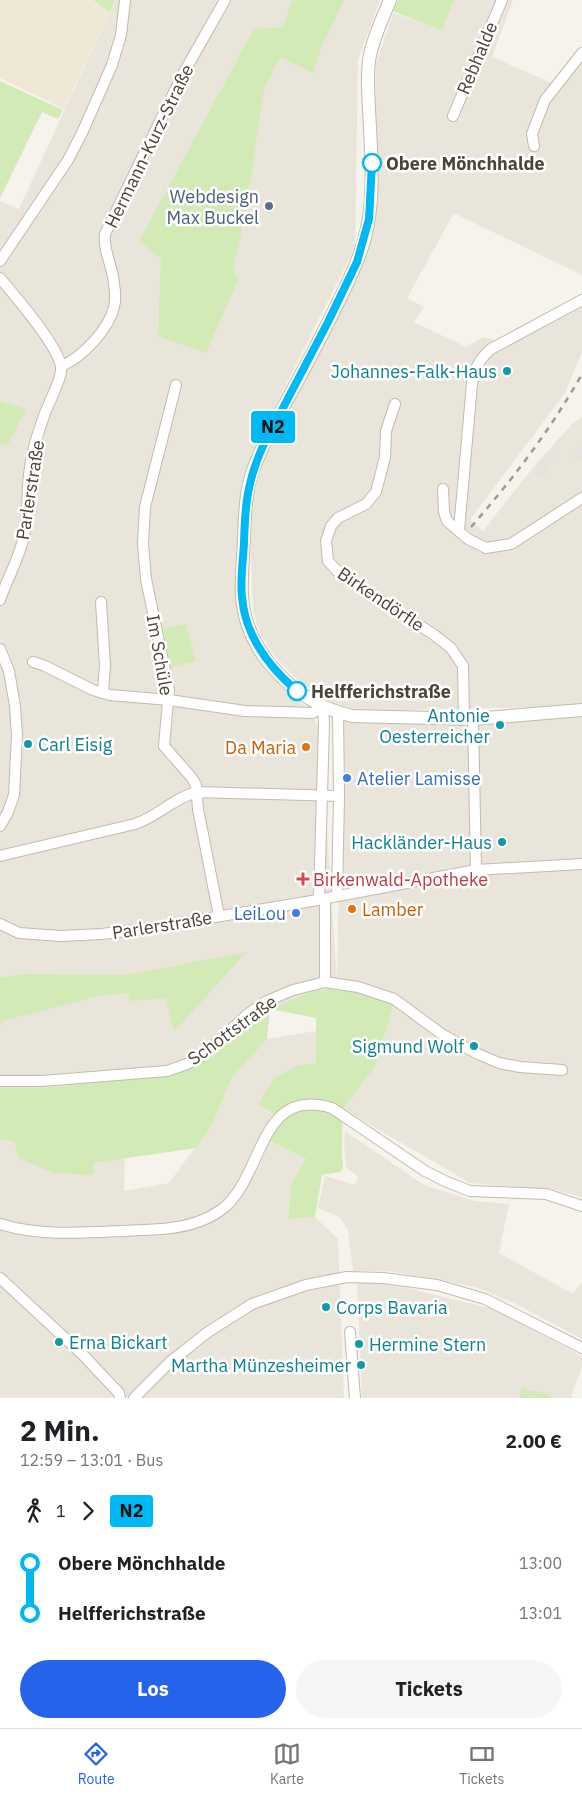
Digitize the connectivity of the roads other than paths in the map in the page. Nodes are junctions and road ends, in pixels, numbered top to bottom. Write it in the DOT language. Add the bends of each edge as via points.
graph roads {
  1 [pos="125,0"];
  2 [pos="225,0"];
  3 [pos="390,0"];
  4 [pos="502,0"];
  5 [pos="582,53"];
  6 [pos="453,116"];
  7 [pos="534,146"];
  8 [pos="0,261"];
  9 [pos="0,278"];
  10 [pos="582,300"];
  11 [pos="61,366"];
  12 [pos="176,385"];
  13 [pos="395,404"];
  14 [pos="443,489"];
  15 [pos="582,498"];
  16 [pos="460,530"];
  17 [pos="0,600"];
  18 [pos="101,602"];
  19 [pos="0,649"];
  20 [pos="34,662"];
  21 [pos="103,693"];
  22 [pos="169,700"];
  23 [pos="323,706"];
  24 [pos="582,710"];
  25 [pos="338,713"];
  26 [pos="468,719"];
  27 [pos="198,792"];
  28 [pos="322,796"];
  29 [pos="339,796"];
  30 [pos="0,826"];
  31 [pos="0,856"];
  32 [pos="582,864"];
  33 [pos="476,870"];
  34 [pos="336,896"];
  35 [pos="322,898"];
  36 [pos="219,916"];
  37 [pos="0,924"];
  38 [pos="325,982"];
  39 [pos="562,1070"];
  40 [pos="0,1081"];
  41 [pos="582,1206"];
  42 [pos="0,1224"];
  43 [pos="0,1278"];
  44 [pos="350,1332"];
  45 [pos="582,1348"];
  46 [pos="120,1398"];
  47 [pos="134,1398"];
  48 [pos="355,1398"];
  1 -- 8 [label="street" via="121,35 112,65 82,134"];
  2 -- 11 [label="street, Hermann-Kurz-Straße" via="183,74 105,234 104,244 114,282 114,306 107,323 91,345"];
  3 -- 23 [label="street" via="369,61 371,202 364,241 347,286 258,459 246,502 242,598 246,618 261,652 272,666 298,691"];
  4 -- 6 [label="street, Rebhalde"];
  5 -- 7 [label="street" via="545,100 532,134"];
  9 -- 11 [label="street" via="41,330"];
  10 -- 16 [label="street" via="491,349 475,369"];
  11 -- 17 [label="street, Parlerstraße" via="30,468 28,512 18,558"];
  12 -- 22 [label="street, Im Schüle" via="145,507 143,544 146,578 170,690"];
  13 -- 26 [label="street, Birkendörfle" via="386,431 385,457 376,492 366,504 338,518 331,526 326,541 328,561 342,576 451,648 463,666"];
  14 -- 16 [label="street" via="447,521"];
  15 -- 16 [label="street" via="512,544 486,548 468,539"];
  18 -- 21 [label="street"];
  19 -- 30 [label="street" via="9,671 17,735 14,795"];
  20 -- 21 [label="street"];
  21 -- 22 [label="street"];
  22 -- 23 [label="street" via="245,711 313,712"];
  22 -- 27 [label="street, Im Schüle" via="164,746 192,778"];
  23 -- 25 [label="street"];
  23 -- 28 [label="street"];
  24 -- 26 [label="street"];
  25 -- 26 [label="street"];
  25 -- 29 [label="street"];
  26 -- 33 [label="street, Birkendörfle"];
  27 -- 28 [label="street"];
  27 -- 31 [label="street" via="135,824"];
  27 -- 36 [label="street, Im Schüle" via="198,809"];
  28 -- 29 [label="street"];
  28 -- 35 [label="street"];
  29 -- 34 [label="street"];
  32 -- 33 [label="street, Parlerstraße"];
  33 -- 34 [label="street, Parlerstraße"];
  34 -- 35 [label="street, Parlerstraße"];
  35 -- 36 [label="street, Parlerstraße"];
  35 -- 38 [label="street"];
  36 -- 37 [label="street, Parlerstraße" via="111,933 61,936 19,933"];
  38 -- 39 [label="street, Schottstraße" via="358,987 394,999 443,1035 499,1063"];
  38 -- 40 [label="street, Schottstraße" via="267,1001 203,1055 172,1070 42,1081"];
  41 -- 42 [label="street" via="546,1194 470,1191 424,1171 332,1108 305,1104 293,1107 278,1117 238,1192 222,1210 200,1221 172,1228 86,1233 43,1232"];
  43 -- 46 [label="street" via="82,1354"];
  44 -- 48 [label="street"];
  45 -- 47 [label="street" via="485,1298 437,1285 347,1277 306,1284 252,1304 208,1332 170,1362"];
}
